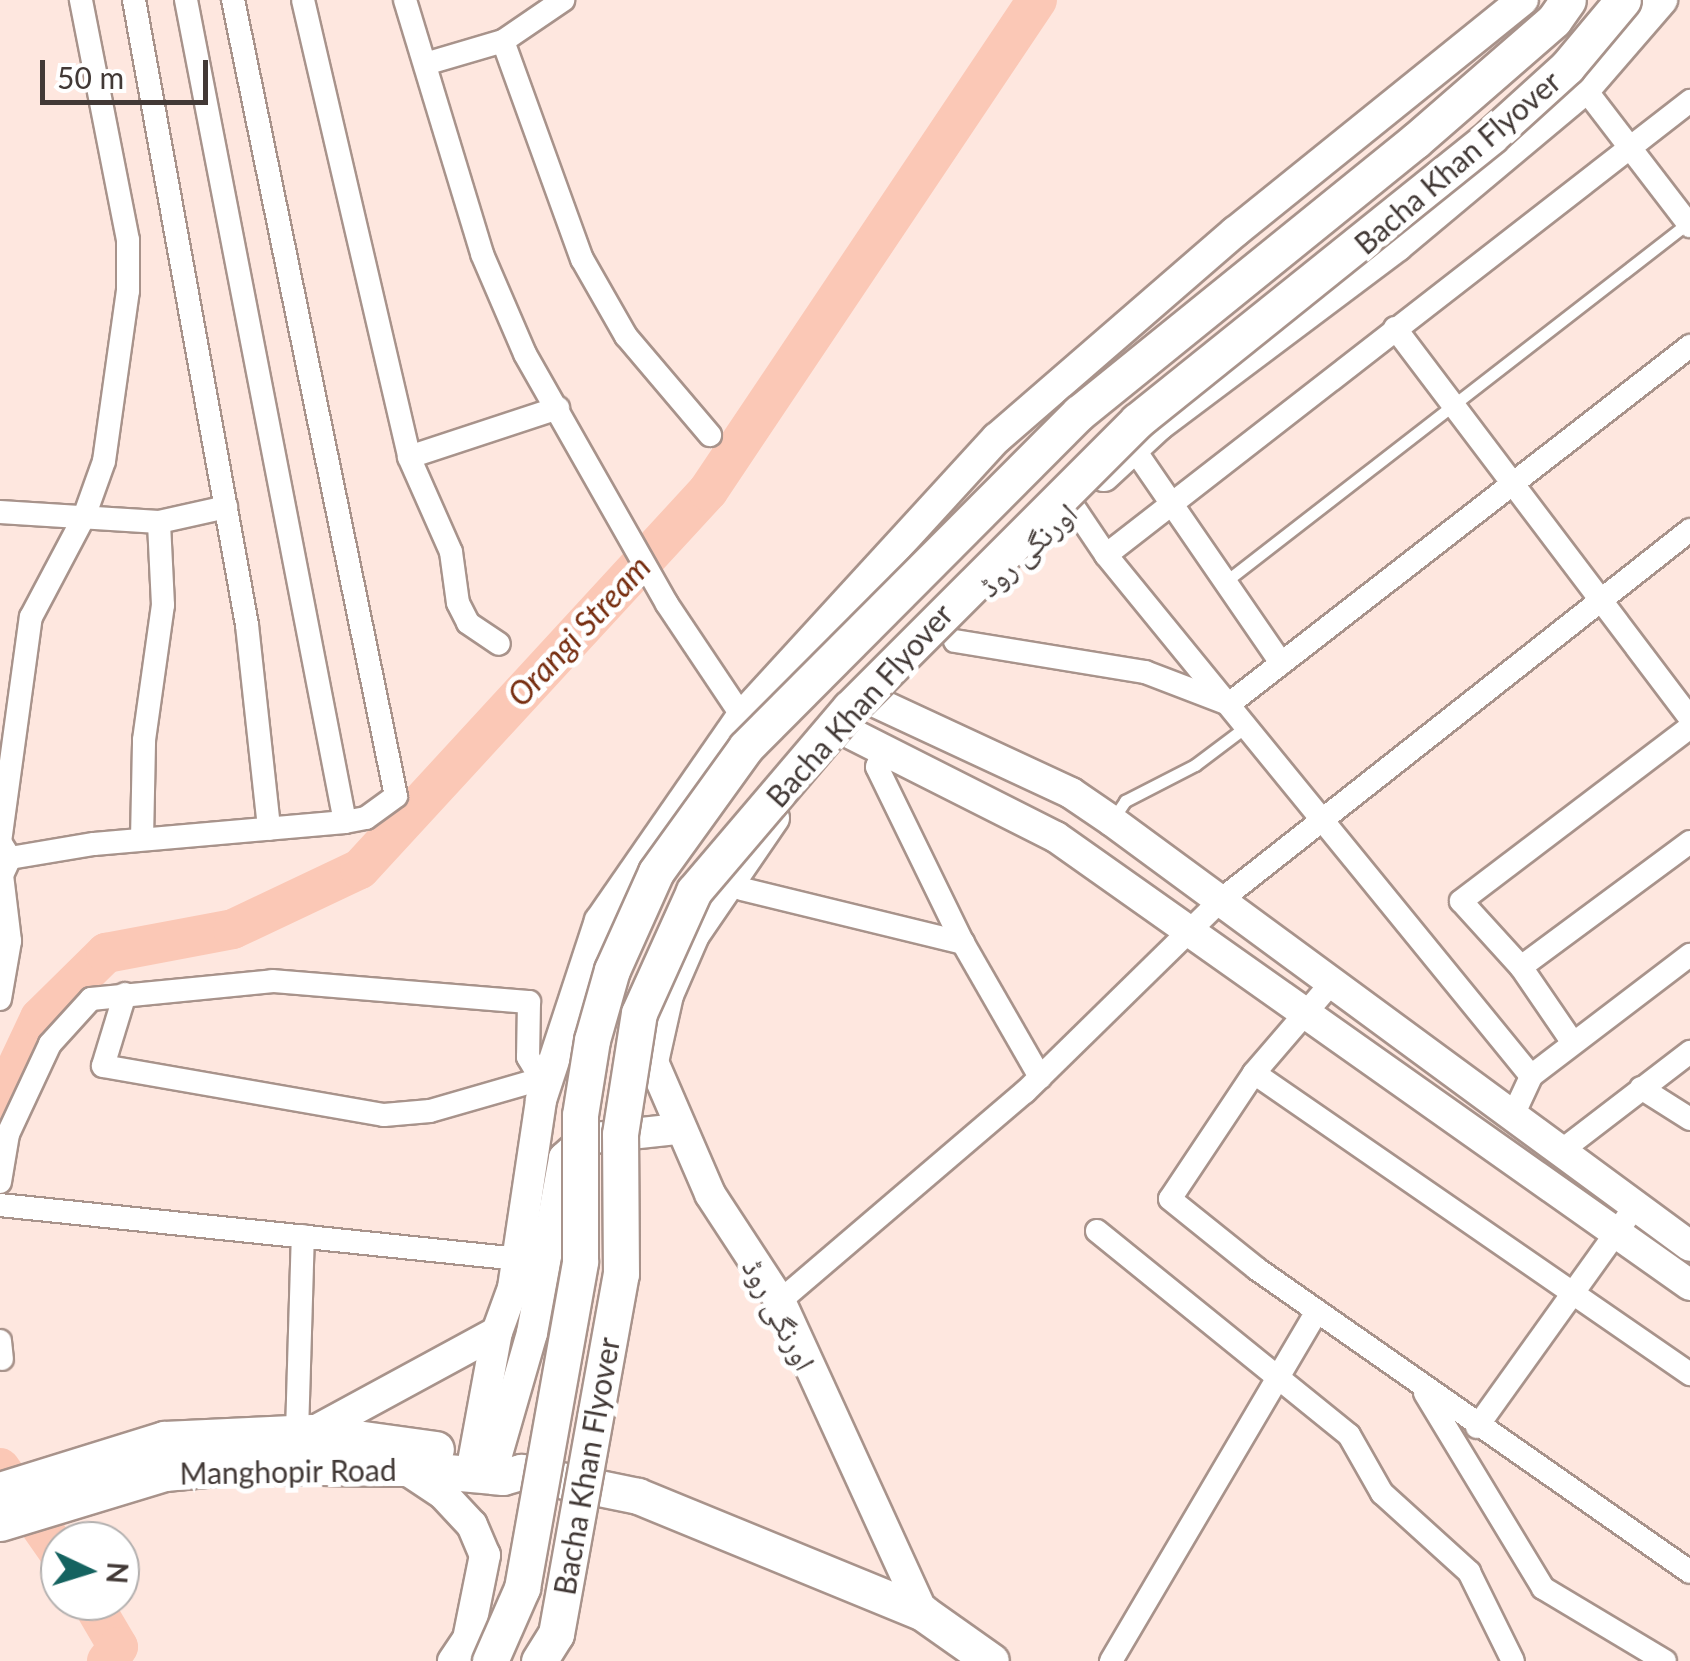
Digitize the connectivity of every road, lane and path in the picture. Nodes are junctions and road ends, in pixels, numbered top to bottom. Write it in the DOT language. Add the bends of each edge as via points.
graph roads {
  1 [pos="81,0"];
  2 [pos="134,0"];
  3 [pos="186,0"];
  4 [pos="233,0"];
  5 [pos="304,0"];
  6 [pos="405,0"];
  7 [pos="563,0"];
  8 [pos="1523,0"];
  9 [pos="1568,0"];
  10 [pos="1623,0"];
  11 [pos="1662,0"];
  12 [pos="503,41"];
  13 [pos="425,64"];
  14 [pos="1585,89"];
  15 [pos="1690,101"];
  16 [pos="1628,145"];
  17 [pos="1687,217"];
  18 [pos="1395,328"];
  19 [pos="1690,346"];
  20 [pos="1453,405"];
  21 [pos="558,408"];
  22 [pos="710,435"];
  23 [pos="1134,449"];
  24 [pos="409,458"];
  25 [pos="1512,484"];
  26 [pos="1172,503"];
  27 [pos="1073,506"];
  28 [pos="226,507"];
  29 [pos="0,512"];
  30 [pos="84,517"];
  31 [pos="159,522"];
  32 [pos="1690,530"];
  33 [pos="1106,555"];
  34 [pos="1225,582"];
  35 [pos="1599,600"];
  36 [pos="955,641"];
  37 [pos="499,644"];
  38 [pos="1281,663"];
  39 [pos="871,700"];
  40 [pos="1229,704"];
  41 [pos="742,716"];
  42 [pos="1690,718"];
  43 [pos="1248,726"];
  44 [pos="1690,727"];
  45 [pos="844,730"];
  46 [pos="883,752"];
  47 [pos="1324,817"];
  48 [pos="1112,820"];
  49 [pos="345,822"];
  50 [pos="270,828"];
  51 [pos="142,839"];
  52 [pos="1690,842"];
  53 [pos="10,858"];
  54 [pos="742,889"];
  55 [pos="1222,899"];
  56 [pos="1190,932"];
  57 [pos="963,943"];
  58 [pos="1690,955"];
  59 [pos="1522,967"];
  60 [pos="1334,980"];
  61 [pos="125,994"];
  62 [pos="0,999"];
  63 [pos="1303,1016"];
  64 [pos="1573,1043"];
  65 [pos="1690,1052"];
  66 [pos="1254,1073"];
  67 [pos="1531,1076"];
  68 [pos="1040,1077"];
  69 [pos="543,1083"];
  70 [pos="1641,1088"];
  71 [pos="1515,1111"];
  72 [pos="1690,1119"];
  73 [pos="677,1129"];
  74 [pos="1561,1151"];
  75 [pos="0,1182"];
  76 [pos="0,1205"];
  77 [pos="1634,1208"];
  78 [pos="1097,1231"];
  79 [pos="1614,1234"];
  80 [pos="302,1236"];
  81 [pos="1690,1246"];
  82 [pos="518,1259"];
  83 [pos="1690,1286"];
  84 [pos="1570,1291"];
  85 [pos="780,1301"];
  86 [pos="1317,1311"];
  87 [pos="496,1332"];
  88 [pos="1690,1374"];
  89 [pos="1278,1377"];
  90 [pos="1418,1382"];
  91 [pos="1478,1426"];
  92 [pos="305,1432"];
  93 [pos="165,1456"];
  94 [pos="491,1466"];
  95 [pos="404,1468"];
  96 [pos="0,1490"];
  97 [pos="0,1523"];
  98 [pos="1690,1572"];
  99 [pos="923,1614"];
  100 [pos="978,1657"];
  101 [pos="453,1661"];
  102 [pos="490,1661"];
  103 [pos="538,1661"];
  104 [pos="1110,1661"];
  105 [pos="1512,1661"];
  106 [pos="1665,1661"];
  1 -- 30 [label="street" via="128,240 128,291 104,461"];
  2 -- 28 [label="street"];
  3 -- 49 [label="street"];
  4 -- 49 [label="street" via="396,796 366,818"];
  5 -- 24 [label="street"];
  6 -- 13 [label="street"];
  7 -- 12 [label="street"];
  8 -- 41 [label="street" via="1234,232 997,438"];
  9 -- 102 [label="main road, Bacha Khan Flyover, bridge" via="1554,20 1415,140 1079,413 746,747 656,872 612,970 592,1040 580,1115 580,1261 522,1588"];
  10 -- 103 [label="main road, Bacha Khan Flyover, bridge" via="1567,67 1491,136 1137,421 850,708 694,891 640,1013 620,1134 621,1274 556,1634"];
  11 -- 14 [label="street, اورنگی روڈ"];
  12 -- 13 [label="street"];
  12 -- 22 [label="street" via="582,258 626,336"];
  13 -- 21 [label="street" via="482,254 525,354"];
  14 -- 16 [label="street"];
  14 -- 23 [label="street, اورنگی روڈ" via="1397,246"];
  15 -- 16 [label="street"];
  16 -- 17 [label="street"];
  16 -- 18 [label="street"];
  17 -- 20 [label="lane"];
  18 -- 20 [label="street"];
  18 -- 26 [label="street"];
  19 -- 25 [label="street"];
  20 -- 25 [label="street"];
  20 -- 34 [label="lane"];
  21 -- 24 [label="street"];
  21 -- 41 [label="street" via="666,604"];
  23 -- 26 [label="street"];
  23 -- 27 [label="street, اورنگی روڈ"];
  24 -- 37 [label="street" via="450,552 458,603 468,623"];
  25 -- 35 [label="street"];
  25 -- 38 [label="street"];
  26 -- 33 [label="street"];
  26 -- 34 [label="street"];
  27 -- 33 [label="street"];
  27 -- 39 [label="street, اورنگی روڈ"];
  28 -- 31 [label="street"];
  28 -- 50 [label="street"];
  29 -- 30 [label="street"];
  30 -- 31 [label="street"];
  30 -- 53 [label="street" via="31,617 0,842"];
  31 -- 51 [label="street" via="163,605 144,740"];
  32 -- 35 [label="street"];
  33 -- 40 [label="street"];
  34 -- 38 [label="street"];
  35 -- 42 [label="street"];
  35 -- 47 [label="street"];
  36 -- 40 [label="street" via="1145,672"];
  38 -- 40 [label="street"];
  39 -- 45 [label="street, اورنگی روڈ"];
  39 -- 48 [label="street" via="1071,793"];
  40 -- 43 [label="street"];
  41 -- 69 [label="street" via="600,921"];
  43 -- 47 [label="street"];
  43 -- 48 [label="lane" via="1195,766 1125,801"];
  44 -- 59 [label="street" via="1461,901"];
  45 -- 46 [label="street"];
  45 -- 73 [label="street, اورنگی روڈ" via="796,785 694,935 668,995 653,1062"];
  46 -- 56 [label="street" via="1056,837"];
  46 -- 57 [label="street" via="876,767"];
  47 -- 55 [label="street"];
  47 -- 67 [label="street"];
  48 -- 55 [label="street"];
  49 -- 50 [label="street"];
  50 -- 51 [label="street"];
  51 -- 53 [label="street"];
  52 -- 59 [label="street"];
  53 -- 62 [label="street" via="2,875 10,941"];
  54 -- 57 [label="street"];
  55 -- 56 [label="street"];
  55 -- 60 [label="street"];
  56 -- 63 [label="street"];
  56 -- 68 [label="street"];
  57 -- 68 [label="street"];
  58 -- 64 [label="street"];
  59 -- 64 [label="street"];
  60 -- 63 [label="street"];
  60 -- 71 [label="street"];
  61 -- 69 [label="street" via="273,982 529,1002 528,1057"];
  61 -- 69 [label="street" via="104,1066 384,1115 430,1111"];
  61 -- 75 [label="street" via="91,1000 50,1044 8,1134"];
  63 -- 66 [label="street"];
  63 -- 79 [label="street"];
  64 -- 67 [label="street"];
  65 -- 70 [label="street"];
  66 -- 84 [label="street"];
  66 -- 86 [label="street" via="1170,1199"];
  67 -- 71 [label="street"];
  68 -- 85 [label="street"];
  69 -- 82 [label="street"];
  70 -- 72 [label="street"];
  70 -- 74 [label="street"];
  71 -- 74 [label="street"];
  73 -- 85 [label="street, اورنگی روڈ"];
  73 -- 94 [label="street" via="584,1139 564,1158 532,1333"];
  74 -- 77 [label="street"];
  76 -- 80 [label="street"];
  77 -- 79 [label="street"];
  77 -- 81 [label="street"];
  78 -- 89 [label="street"];
  79 -- 83 [label="street"];
  79 -- 84 [label="street"];
  80 -- 82 [label="street"];
  80 -- 92 [label="street"];
  82 -- 87 [label="street"];
  84 -- 88 [label="street"];
  84 -- 91 [label="street"];
  85 -- 99 [label="street, اورنگی روڈ"];
  86 -- 89 [label="street"];
  86 -- 90 [label="street"];
  87 -- 92 [label="street"];
  87 -- 94 [label="street"];
  89 -- 104 [label="street"];
  89 -- 105 [label="street" via="1349,1435 1382,1492 1470,1572"];
  90 -- 91 [label="street"];
  90 -- 106 [label="street" via="1543,1588"];
  91 -- 98 [label="street"];
  92 -- 93 [label="main road, Manghopir Road"];
  92 -- 94 [label="main road, Manghopir Road"];
  93 -- 95 [label="main road, Manghopir Road" via="236,1466"];
  93 -- 96 [label="main road, Manghopir Road"];
  93 -- 97 [label="main road, Manghopir Road"];
  94 -- 95 [label="main road, Manghopir Road"];
  94 -- 99 [label="main road, Manghopir Road" via="638,1496"];
  95 -- 101 [label="street" via="443,1494 472,1525 486,1555 468,1639"];
  99 -- 100 [label="main road, Manghopir Road"];
}
